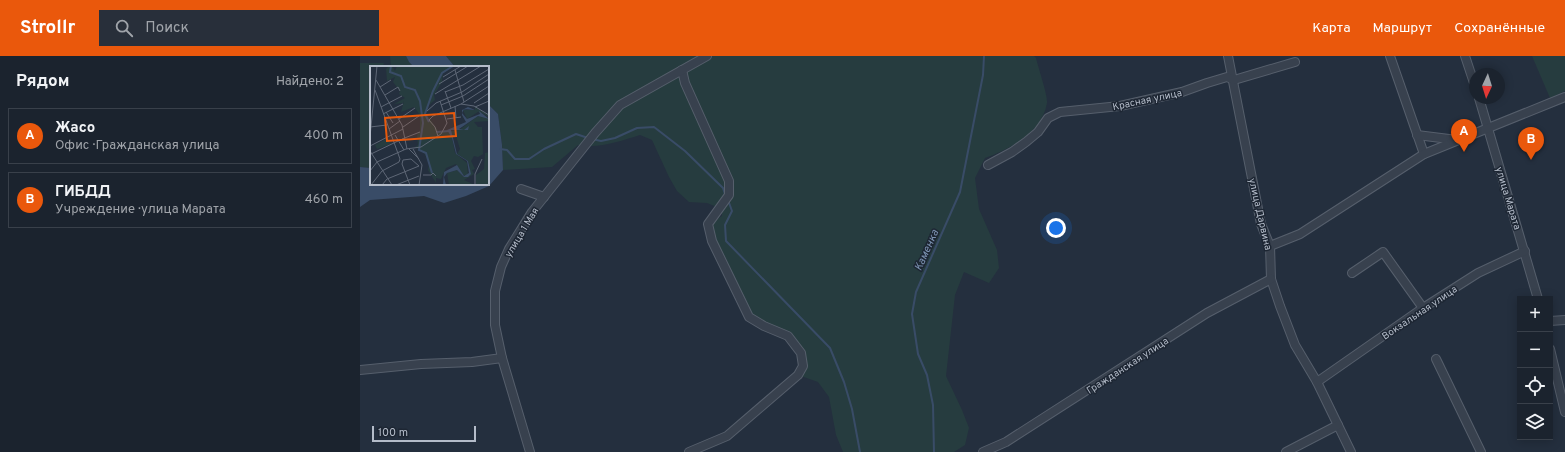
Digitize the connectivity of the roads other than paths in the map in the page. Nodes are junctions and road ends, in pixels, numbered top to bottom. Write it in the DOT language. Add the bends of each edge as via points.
graph roads {
  1 [pos="707,56"];
  2 [pos="1228,56"];
  3 [pos="1390,56"];
  4 [pos="1466,56"];
  5 [pos="1295,62"];
  6 [pos="1470,68"];
  7 [pos="682,70"];
  8 [pos="1234,80"];
  9 [pos="1565,97"];
  10 [pos="1481,104"];
  11 [pos="1488,128"];
  12 [pos="1417,135"];
  13 [pos="1457,140"];
  14 [pos="1424,154"];
  15 [pos="988,165"];
  16 [pos="521,188"];
  17 [pos="544,197"];
  18 [pos="1270,246"];
  19 [pos="1525,251"];
  20 [pos="1352,273"];
  21 [pos="1271,279"];
  22 [pos="1537,296"];
  23 [pos="1423,308"];
  24 [pos="1565,320"];
  25 [pos="1553,321"];
  26 [pos="502,358"];
  27 [pos="1436,359"];
  28 [pos="1553,362"];
  29 [pos="360,370"];
  30 [pos="1316,382"];
  31 [pos="1565,412"];
  32 [pos="1338,425"];
  33 [pos="530,452"];
  34 [pos="689,452"];
  35 [pos="983,452"];
  36 [pos="1286,452"];
  37 [pos="1351,452"];
  38 [pos="1481,452"];
  1 -- 7 [label="street, улица 1 Мая"];
  2 -- 8 [label="street, улица Дарвина"];
  3 -- 12 [label="street"];
  4 -- 6 [label="street"];
  5 -- 8 [label="street, Красная улица"];
  7 -- 17 [label="street, улица 1 Мая" via="620,105"];
  7 -- 34 [label="street" via="685,83 729,181 729,195 708,224 712,241 749,317 788,336 801,354 803,366 798,375 727,436"];
  8 -- 15 [label="street, Красная улица" via="1227,77 1182,92 1120,106 1060,112 1048,118 1038,132 1026,142"];
  8 -- 18 [label="street, улица Дарвина" via="1261,224"];
  9 -- 11 [label="street"];
  10 -- 11 [label="street, улица Марата"];
  11 -- 13 [label="street"];
  11 -- 19 [label="street, улица Марата"];
  12 -- 13 [label="street"];
  12 -- 14 [label="street"];
  13 -- 14 [label="street"];
  14 -- 18 [label="street" via="1300,234"];
  16 -- 17 [label="street"];
  17 -- 26 [label="street, улица 1 Мая" via="509,249 501,267 495,291 496,325"];
  18 -- 21 [label="street, улица Дарвина"];
  19 -- 22 [label="street, улица Марата"];
  19 -- 23 [label="street, Вокзальная улица" via="1478,273"];
  20 -- 23 [label="street" via="1383,252"];
  21 -- 30 [label="street, улица Дарвина" via="1295,345"];
  21 -- 35 [label="street, Гражданская улица" via="1207,313 1006,442"];
  23 -- 30 [label="street, Вокзальная улица"];
  24 -- 25 [label="street"];
  26 -- 29 [label="street"];
  26 -- 33 [label="street, улица 1 Мая"];
  27 -- 38 [label="street"];
  28 -- 31 [label="street"];
  30 -- 32 [label="street, улица Дарвина"];
  32 -- 36 [label="street"];
  32 -- 37 [label="street, улица Дарвина"];
}
